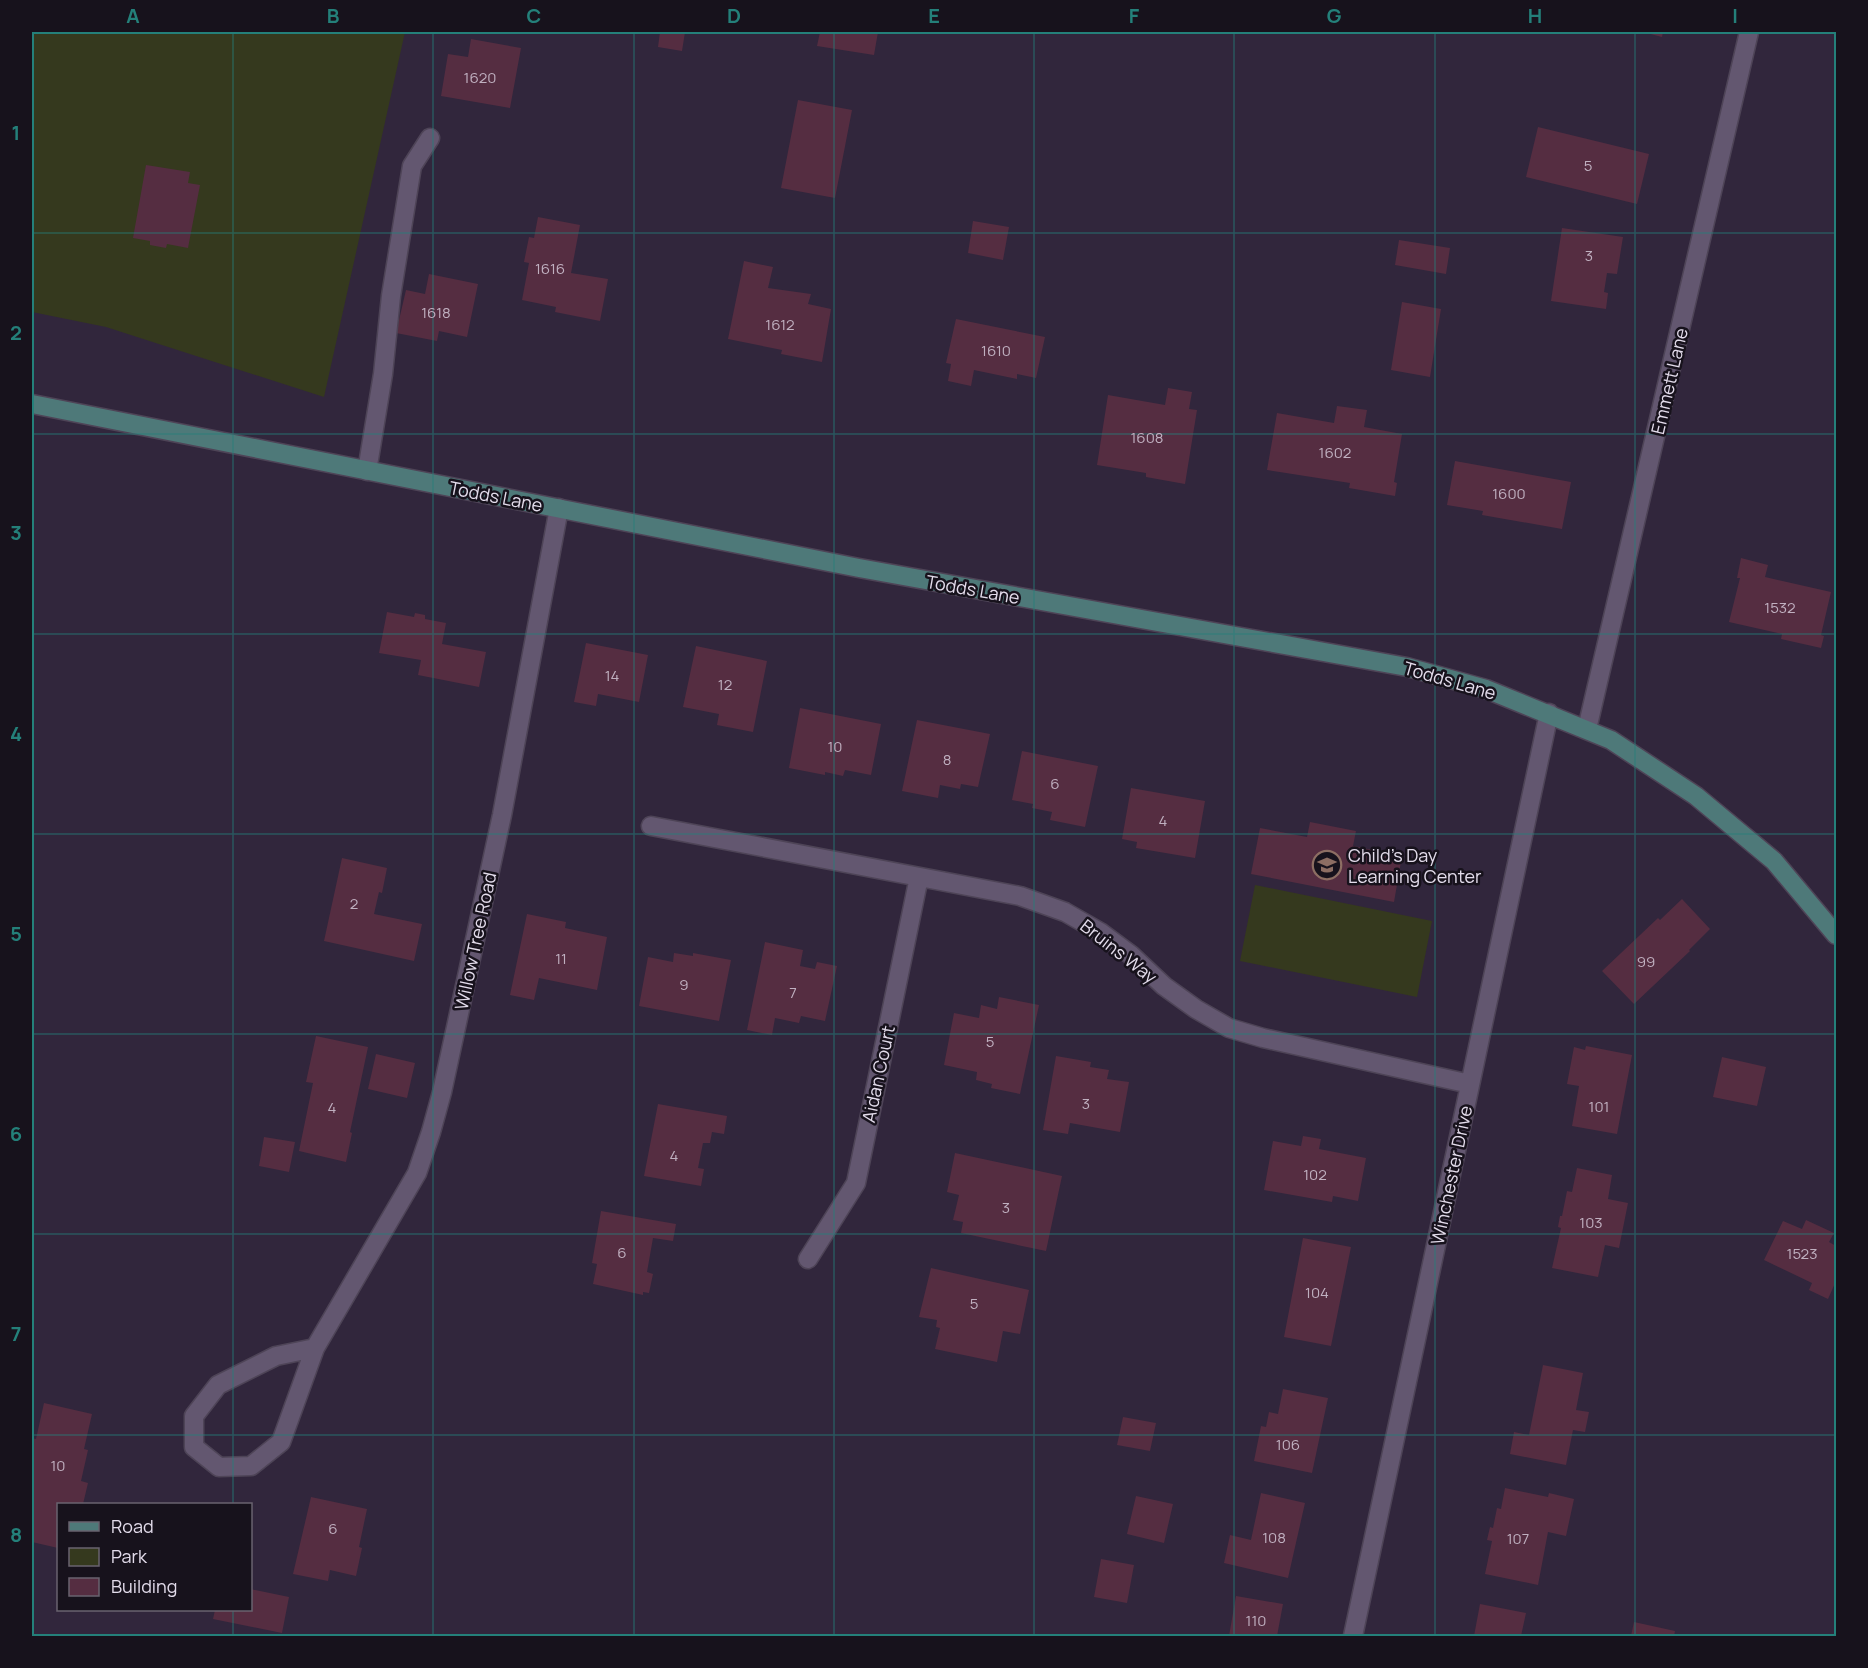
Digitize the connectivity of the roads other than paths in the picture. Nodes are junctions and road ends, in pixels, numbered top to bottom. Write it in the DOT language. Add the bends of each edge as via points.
graph roads {
  1 [pos="1749,32"];
  2 [pos="430,138"];
  3 [pos="32,404"];
  4 [pos="367,471"];
  5 [pos="559,508"];
  6 [pos="1548,713"];
  7 [pos="1587,729"];
  8 [pos="651,826"];
  9 [pos="919,878"];
  10 [pos="1836,935"];
  11 [pos="1470,1084"];
  12 [pos="808,1259"];
  13 [pos="315,1348"];
  14 [pos="1353,1636"];
  1 -- 7 [label="street, Emmett Lane"];
  2 -- 4 [label="street" via="412,166"];
  3 -- 4 [label="main road, Todds Lane"];
  4 -- 5 [label="main road, Todds Lane"];
  5 -- 6 [label="main road, Todds Lane" via="859,568 1407,667 1486,689"];
  5 -- 13 [label="street, Willow Tree Road" via="502,815 439,1102 417,1173"];
  6 -- 7 [label="main road, Todds Lane"];
  6 -- 11 [label="street, Winchester Drive"];
  7 -- 10 [label="main road, Todds Lane" via="1611,740 1696,796 1774,861"];
  8 -- 9 [label="street, Bruins Way"];
  9 -- 11 [label="street, Bruins Way" via="1020,896 1065,912 1100,932 1164,986 1229,1028"];
  9 -- 12 [label="street, Aidan Court" via="856,1183"];
  11 -- 14 [label="street, Winchester Drive"];
  13 -- 13 [label="street, Willow Tree Road" via="276,1356 218,1385 194,1416 194,1447 219,1467 250,1466 281,1442"];
}
